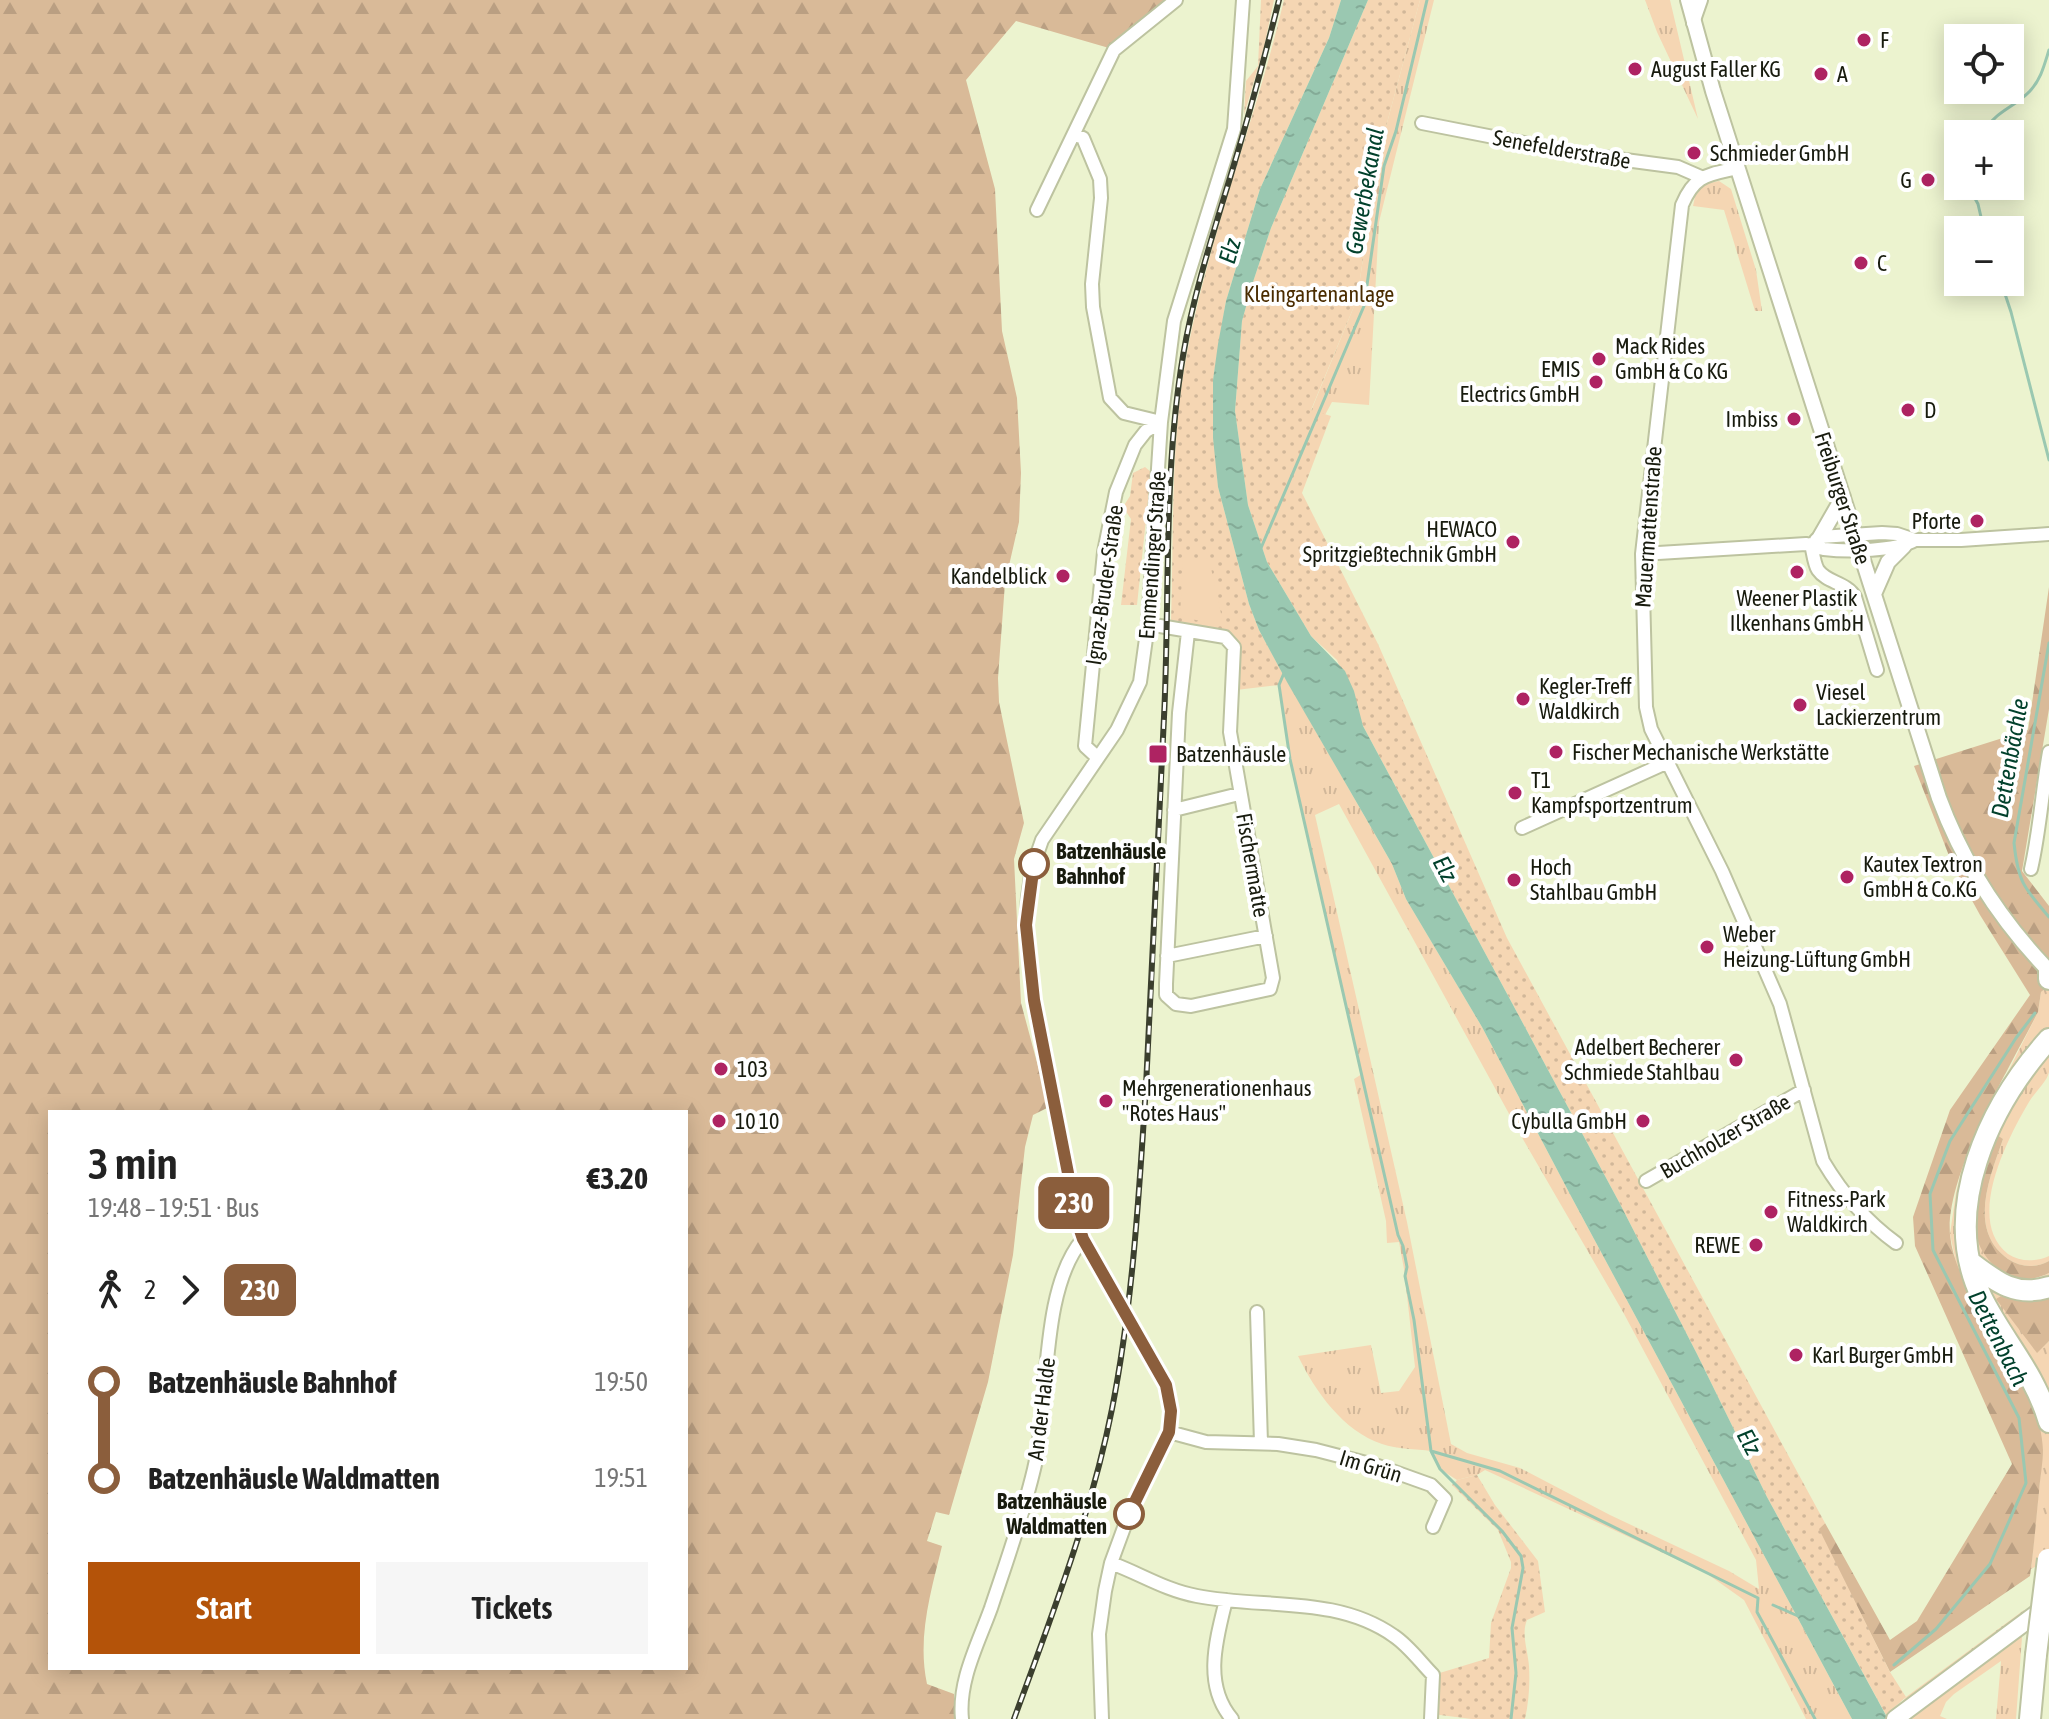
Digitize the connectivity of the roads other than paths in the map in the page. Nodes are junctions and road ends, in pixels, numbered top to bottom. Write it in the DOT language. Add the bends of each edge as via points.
graph roads {
  1 [pos="1176,0"];
  2 [pos="1243,0"];
  3 [pos="1688,0"];
  4 [pos="1701,0"];
  5 [pos="1693,23"];
  6 [pos="1422,123"];
  7 [pos="1075,135"];
  8 [pos="1738,168"];
  9 [pos="1701,177"];
  10 [pos="1037,210"];
  11 [pos="1161,422"];
  12 [pos="1843,497"];
  13 [pos="2049,534"];
  14 [pos="1815,541"];
  15 [pos="1857,542"];
  16 [pos="1910,543"];
  17 [pos="1642,554"];
  18 [pos="1874,594"];
  19 [pos="1148,624"];
  20 [pos="1188,632"];
  21 [pos="1877,670"];
  22 [pos="2049,752"];
  23 [pos="1098,758"];
  24 [pos="1668,762"];
  25 [pos="1239,794"];
  26 [pos="1174,810"];
  27 [pos="1522,828"];
  28 [pos="2031,869"];
  29 [pos="1266,936"];
  30 [pos="1167,956"];
  31 [pos="2049,971"];
  32 [pos="2049,979"];
  33 [pos="2049,1038"];
  34 [pos="1804,1090"];
  35 [pos="1646,1181"];
  36 [pos="1083,1239"];
  37 [pos="1896,1243"];
  38 [pos="1970,1262"];
  39 [pos="2049,1287"];
  40 [pos="1257,1312"];
  41 [pos="2049,1422"];
  42 [pos="1169,1432"];
  43 [pos="1261,1443"];
  44 [pos="1433,1527"];
  45 [pos="2049,1552"];
  46 [pos="2048,1559"];
  47 [pos="1111,1563"];
  48 [pos="1226,1600"];
  49 [pos="2049,1604"];
  50 [pos="1903,1713"];
  51 [pos="962,1719"];
  52 [pos="1102,1719"];
  53 [pos="1232,1719"];
  54 [pos="1431,1719"];
  55 [pos="2030,1719"];
  1 -- 7 [label="street" via="1114,50"];
  2 -- 11 [label="street, Emmendinger Straße" via="1234,129 1174,321"];
  3 -- 5 [label="street, Freiburger Straße"];
  4 -- 5 [label="street"];
  5 -- 8 [label="street, Freiburger Straße"];
  6 -- 9 [label="street, Senefelderstraße" via="1678,167"];
  7 -- 10 [label="street"];
  7 -- 11 [label="street" via="1083,138 1100,179 1093,307 1110,398 1124,413"];
  8 -- 9 [label="street"];
  8 -- 12 [label="street, Freiburger Straße"];
  9 -- 17 [label="street, Mauermattenstraße" via="1682,205"];
  11 -- 19 [label="street, Emmendinger Straße"];
  11 -- 23 [label="street, Ignaz-Bruder-Straße" via="1135,445 1116,492 1104,552 1085,746"];
  12 -- 14 [label="street"];
  12 -- 15 [label="street, Freiburger Straße"];
  13 -- 16 [label="street"];
  14 -- 15 [label="street"];
  14 -- 17 [label="street"];
  14 -- 21 [label="street" via="1817,569 1851,589 1855,597"];
  15 -- 16 [label="street"];
  15 -- 18 [label="street, Freiburger Straße"];
  16 -- 18 [label="street" via="1888,562"];
  17 -- 24 [label="street, Mauermattenstraße" via="1646,707"];
  18 -- 31 [label="street, Freiburger Straße" via="1948,824 1985,891"];
  19 -- 20 [label="street, Fischermatte"];
  19 -- 23 [label="street, Emmendinger Straße" via="1137,692"];
  20 -- 25 [label="street, Fischermatte" via="1225,637 1234,647 1230,732"];
  20 -- 26 [label="street, Fischermatte"];
  22 -- 28 [label="street"];
  23 -- 36 [label="street, Emmendinger Straße" via="1042,840 1032,869 1026,925 1034,1000"];
  24 -- 27 [label="street"];
  24 -- 34 [label="street, Mauermattenstraße" via="1780,1004"];
  25 -- 26 [label="street, Fischermatte"];
  25 -- 29 [label="street, Fischermatte"];
  26 -- 30 [label="street, Fischermatte"];
  29 -- 30 [label="street, Fischermatte"];
  29 -- 30 [label="street, Fischermatte" via="1270,989 1212,1003 1176,1004 1166,995"];
  31 -- 32 [label="highway"];
  33 -- 38 [label="highway" via="2006,1101 1977,1161 1966,1211"];
  34 -- 35 [label="street, Buchholzer Straße"];
  34 -- 37 [label="street, Mauermattenstraße" via="1832,1176 1875,1227"];
  36 -- 42 [label="street, Emmendinger Straße" via="1166,1385"];
  36 -- 51 [label="street, An der Halde" via="1073,1250 1056,1300 1035,1466 963,1687"];
  38 -- 39 [label="highway" via="2012,1289"];
  38 -- 41 [label="highway" via="1984,1301 2020,1356"];
  40 -- 43 [label="street"];
  42 -- 43 [label="street, Im Grün" via="1206,1442"];
  42 -- 47 [label="street"];
  43 -- 44 [label="street, Im Grün" via="1316,1450 1431,1485 1445,1499"];
  45 -- 46 [label="highway"];
  46 -- 55 [label="highway, bridge"];
  47 -- 48 [label="street" via="1166,1589"];
  47 -- 52 [label="street" via="1099,1634"];
  48 -- 53 [label="street" via="1214,1682"];
  48 -- 54 [label="street" via="1350,1614 1395,1636 1433,1675"];
  49 -- 50 [label="main road"];
}
